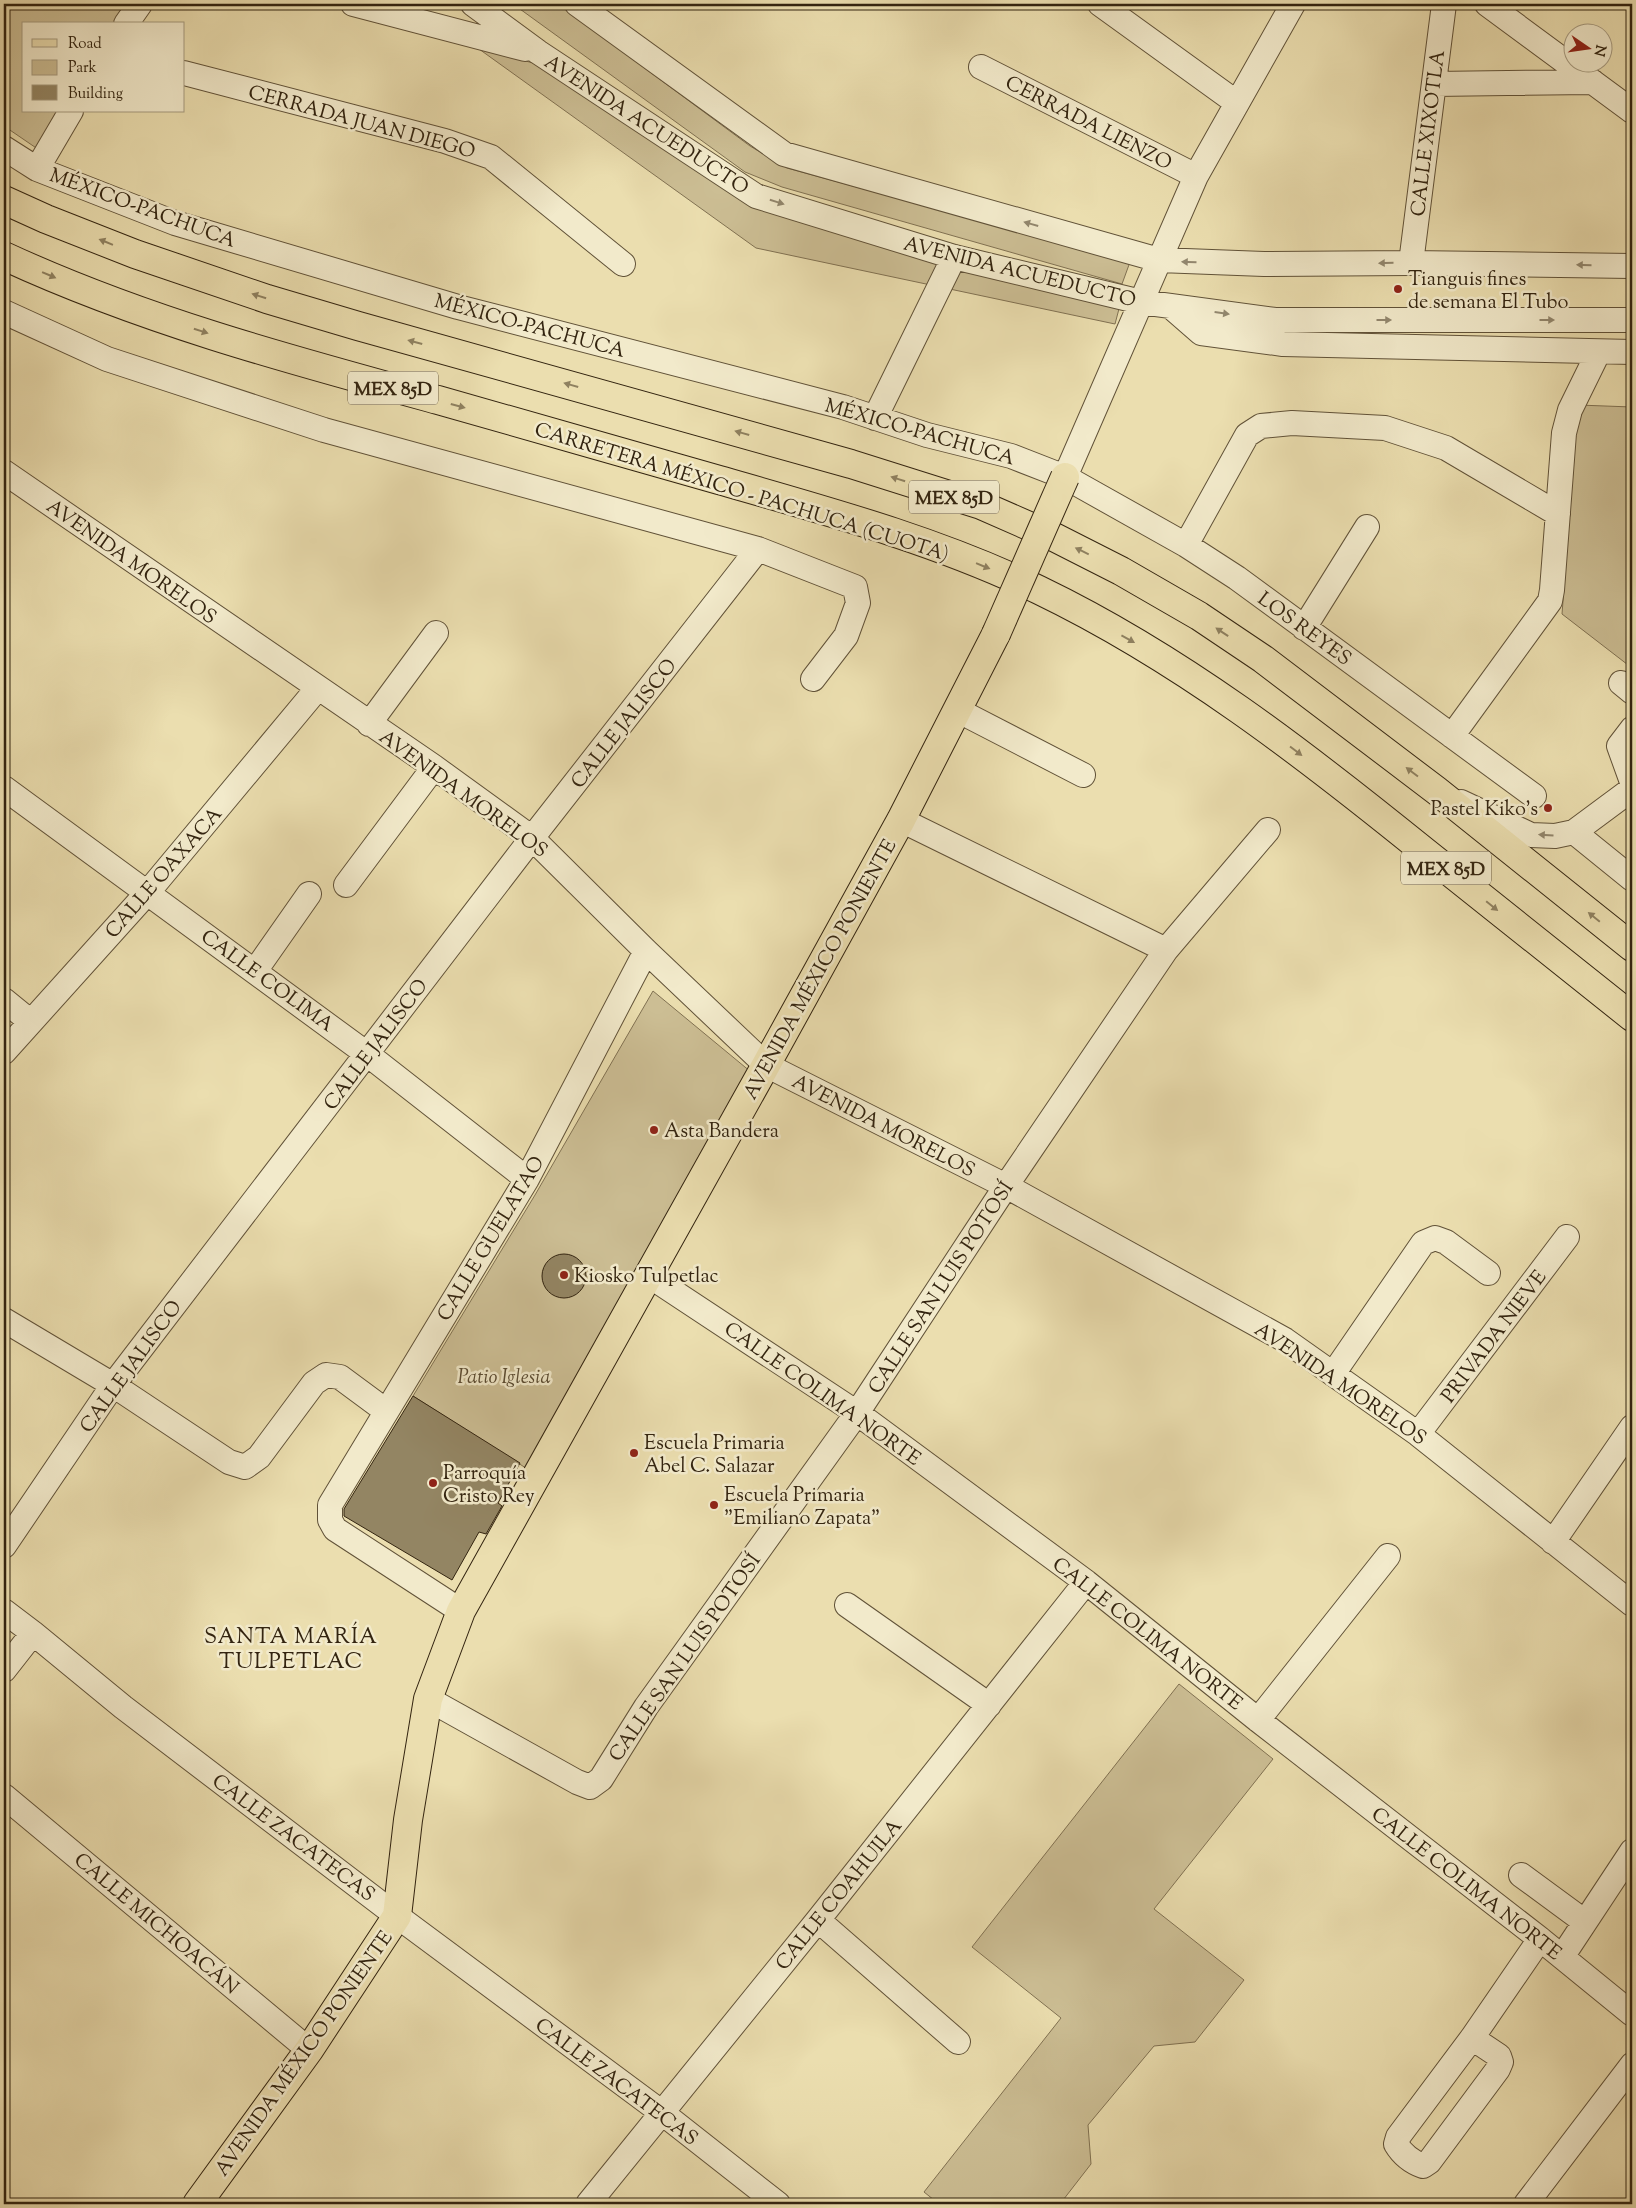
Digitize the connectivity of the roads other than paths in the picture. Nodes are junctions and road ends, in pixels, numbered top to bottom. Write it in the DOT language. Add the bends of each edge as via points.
graph roads {
  1 [pos="140,4"];
  2 [pos="353,4"];
  3 [pos="473,4"];
  4 [pos="577,4"];
  5 [pos="1100,4"];
  6 [pos="1293,4"];
  7 [pos="1444,4"];
  8 [pos="1487,4"];
  9 [pos="127,22"];
  10 [pos="538,52"];
  11 [pos="981,67"];
  12 [pos="185,74"];
  13 [pos="1593,82"];
  14 [pos="1434,84"];
  15 [pos="1237,103"];
  16 [pos="1632,111"];
  17 [pos="70,112"];
  18 [pos="4,148"];
  19 [pos="37,169"];
  20 [pos="1196,176"];
  21 [pos="4,200"];
  22 [pos="4,256"];
  23 [pos="954,258"];
  24 [pos="1159,260"];
  25 [pos="1411,263"];
  26 [pos="623,264"];
  27 [pos="1632,266"];
  28 [pos="1141,302"];
  29 [pos="1170,306"];
  30 [pos="4,312"];
  31 [pos="1632,320"];
  32 [pos="1632,352"];
  33 [pos="1598,353"];
  34 [pos="875,418"];
  35 [pos="4,472"];
  36 [pos="1065,477"];
  37 [pos="1558,514"];
  38 [pos="1366,527"];
  39 [pos="1186,545"];
  40 [pos="758,549"];
  41 [pos="1304,628"];
  42 [pos="436,633"];
  43 [pos="813,679"];
  44 [pos="317,689"];
  45 [pos="956,710"];
  46 [pos="369,724"];
  47 [pos="1632,729"];
  48 [pos="1452,736"];
  49 [pos="434,767"];
  50 [pos="1083,775"];
  51 [pos="1632,782"];
  52 [pos="4,788"];
  53 [pos="1632,789"];
  54 [pos="1438,792"];
  55 [pos="1534,796"];
  56 [pos="901,820"];
  57 [pos="1268,830"];
  58 [pos="1574,832"];
  59 [pos="532,838"];
  60 [pos="1632,880"];
  61 [pos="346,885"];
  62 [pos="148,892"];
  63 [pos="309,894"];
  64 [pos="1632,947"];
  65 [pos="1166,950"];
  66 [pos="646,951"];
  67 [pos="255,971"];
  68 [pos="4,1000"];
  69 [pos="1632,1017"];
  70 [pos="31,1022"];
  71 [pos="4,1052"];
  72 [pos="368,1054"];
  73 [pos="766,1066"];
  74 [pos="527,1179"];
  75 [pos="1006,1186"];
  76 [pos="1567,1237"];
  77 [pos="1488,1273"];
  78 [pos="648,1275"];
  79 [pos="4,1320"];
  80 [pos="1333,1374"];
  81 [pos="113,1385"];
  82 [pos="386,1411"];
  83 [pos="857,1412"];
  84 [pos="1632,1427"];
  85 [pos="1418,1434"];
  86 [pos="1553,1542"];
  87 [pos="4,1546"];
  88 [pos="1388,1556"];
  89 [pos="1086,1582"];
  90 [pos="1632,1604"];
  91 [pos="847,1605"];
  92 [pos="4,1611"];
  93 [pos="461,1611"];
  94 [pos="33,1633"];
  95 [pos="4,1670"];
  96 [pos="428,1699"];
  97 [pos="989,1705"];
  98 [pos="1258,1720"];
  99 [pos="4,1796"];
  100 [pos="1632,1851"];
  101 [pos="1521,1875"];
  102 [pos="397,1916"];
  103 [pos="818,1920"];
  104 [pos="1585,1922"];
  105 [pos="1540,1939"];
  106 [pos="1562,1957"];
  107 [pos="1632,2014"];
  108 [pos="1472,2038"];
  109 [pos="958,2042"];
  110 [pos="309,2050"];
  111 [pos="1632,2065"];
  112 [pos="661,2112"];
  113 [pos="198,2204"];
  114 [pos="588,2204"];
  115 [pos="778,2204"];
  116 [pos="1526,2204"];
  1 -- 9 [label="street"];
  2 -- 10 [label="street"];
  3 -- 10 [label="street, AVENIDA ACUEDUCTO"];
  24 -- 4 [label="street, one-way" via="784,154"];
  5 -- 15 [label="street"];
  6 -- 15 [label="street"];
  7 -- 14 [label="street, CALLE XIXOTLA"];
  8 -- 13 [label="street"];
  10 -- 23 [label="street, AVENIDA ACUEDUCTO, one-way" via="756,196"];
  11 -- 20 [label="street, CERRADA LIENZO"];
  12 -- 26 [label="street, CERRADA JUAN DIEGO" via="445,141 490,157"];
  13 -- 14 [label="street"];
  13 -- 16 [label="street"];
  14 -- 25 [label="street, CALLE XIXOTLA"];
  15 -- 20 [label="street"];
  17 -- 19 [label="street"];
  18 -- 19 [label="street, MÉXICO-PACHUCA"];
  19 -- 34 [label="street, MÉXICO-PACHUCA" via="194,229 458,307"];
  20 -- 24 [label="street"];
  54 -- 21 [label="main road, MEX 85D, one-way" via="1263,659 1199,616 1121,570 981,506 797,448 267,299 135,254"];
  22 -- 69 [label="main road, CARRETERA MÉXICO - PACHUCA (CUOTA) / MEX 85D, one-way" via="178,324 892,532 1040,590 1149,650 1232,704 1357,798"];
  23 -- 28 [label="street, AVENIDA ACUEDUCTO"];
  23 -- 34 [label="street"];
  25 -- 24 [label="street, one-way" via="1264,264"];
  24 -- 28 [label="street"];
  27 -- 25 [label="street, one-way"];
  28 -- 29 [label="street, AVENIDA ACUEDUCTO"];
  28 -- 36 [label="street"];
  29 -- 31 [label="street, AVENIDA ACUEDUCTO, one-way" via="1275,320"];
  29 -- 33 [label="street" via="1201,334 1283,344"];
  30 -- 40 [label="street" via="107,359 324,430"];
  32 -- 33 [label="street"];
  33 -- 37 [label="street" via="1570,410 1564,433"];
  34 -- 36 [label="street, MÉXICO-PACHUCA" via="1011,456"];
  35 -- 44 [label="street, AVENIDA MORELOS"];
  36 -- 39 [label="street, LOS REYES"];
  36 -- 45 [label="main road, AVENIDA MÉXICO PONIENTE, bridge" via="996,634"];
  37 -- 39 [label="street" via="1446,448 1385,428 1292,423 1261,426 1247,435"];
  37 -- 48 [label="street" via="1550,601"];
  38 -- 41 [label="street"];
  39 -- 41 [label="street, LOS REYES"];
  40 -- 43 [label="street" via="855,587 858,603 846,636"];
  40 -- 59 [label="street, CALLE JALISCO"];
  41 -- 48 [label="street, LOS REYES"];
  42 -- 46 [label="street"];
  44 -- 46 [label="street, AVENIDA MORELOS"];
  44 -- 62 [label="street, CALLE OAXACA"];
  45 -- 50 [label="street"];
  45 -- 56 [label="main road, AVENIDA MÉXICO PONIENTE"];
  46 -- 49 [label="street, AVENIDA MORELOS"];
  47 -- 51 [label="street" via="1620,746"];
  48 -- 55 [label="street, LOS REYES"];
  49 -- 59 [label="street, AVENIDA MORELOS"];
  49 -- 61 [label="street"];
  52 -- 62 [label="street, CALLE COLIMA"];
  53 -- 58 [label="street"];
  58 -- 54 [label="street, one-way" via="1555,836 1531,835"];
  64 -- 54 [label="main road, MEX 85D, one-way"];
  56 -- 65 [label="street"];
  56 -- 73 [label="main road, AVENIDA MÉXICO PONIENTE"];
  57 -- 65 [label="street, CALLE SAN LUIS POTOSÍ"];
  58 -- 60 [label="street"];
  59 -- 66 [label="street, AVENIDA MORELOS"];
  59 -- 72 [label="street, CALLE JALISCO"];
  62 -- 67 [label="street, CALLE COLIMA"];
  62 -- 70 [label="street, CALLE OAXACA"];
  63 -- 67 [label="street"];
  65 -- 75 [label="street, CALLE SAN LUIS POTOSÍ"];
  66 -- 73 [label="street, AVENIDA MORELOS"];
  66 -- 74 [label="street, CALLE GUELATAO"];
  67 -- 72 [label="street, CALLE COLIMA"];
  68 -- 70 [label="street"];
  70 -- 71 [label="street, CALLE OAXACA"];
  72 -- 74 [label="street, CALLE COLIMA"];
  72 -- 81 [label="street, CALLE JALISCO"];
  73 -- 75 [label="street, AVENIDA MORELOS"];
  73 -- 78 [label="main road, AVENIDA MÉXICO PONIENTE"];
  74 -- 82 [label="street, CALLE GUELATAO"];
  75 -- 80 [label="street, AVENIDA MORELOS" via="1285,1340"];
  75 -- 83 [label="street, CALLE SAN LUIS POTOSÍ"];
  76 -- 85 [label="street, PRIVADA NIEVE"];
  77 -- 80 [label="street" via="1446,1242 1435,1238 1424,1243"];
  78 -- 83 [label="street, CALLE COLIMA NORTE"];
  78 -- 93 [label="main road, AVENIDA MÉXICO PONIENTE"];
  79 -- 81 [label="street"];
  80 -- 85 [label="street, AVENIDA MORELOS"];
  81 -- 82 [label="street" via="229,1462 245,1467 259,1457 314,1383 326,1375 340,1377"];
  81 -- 87 [label="street, CALLE JALISCO"];
  82 -- 93 [label="street, CALLE GUELATAO" via="330,1505 330,1520 335,1529"];
  83 -- 89 [label="street, CALLE COLIMA NORTE"];
  83 -- 96 [label="street, CALLE SAN LUIS POTOSÍ" via="646,1706 601,1779 590,1787"];
  84 -- 86 [label="street"];
  85 -- 86 [label="street, AVENIDA MORELOS"];
  86 -- 90 [label="street, AVENIDA MORELOS"];
  88 -- 98 [label="street"];
  89 -- 97 [label="street, CALLE COAHUILA"];
  89 -- 98 [label="street, CALLE COLIMA NORTE"];
  91 -- 97 [label="street"];
  92 -- 94 [label="street, CALLE ZACATECAS"];
  93 -- 96 [label="main road, AVENIDA MÉXICO PONIENTE"];
  94 -- 95 [label="street"];
  94 -- 102 [label="street, CALLE ZACATECAS" via="123,1708"];
  96 -- 102 [label="main road, AVENIDA MÉXICO PONIENTE" via="408,1820"];
  97 -- 103 [label="street, CALLE COAHUILA"];
  98 -- 105 [label="street, CALLE COLIMA NORTE"];
  99 -- 110 [label="street, CALLE MICHOACÁN"];
  100 -- 104 [label="street"];
  101 -- 104 [label="street"];
  102 -- 110 [label="main road, AVENIDA MÉXICO PONIENTE"];
  102 -- 112 [label="street, CALLE ZACATECAS"];
  103 -- 109 [label="street"];
  103 -- 112 [label="street, CALLE COAHUILA"];
  104 -- 106 [label="street"];
  105 -- 106 [label="street, CALLE COLIMA NORTE"];
  105 -- 108 [label="street"];
  106 -- 107 [label="street, CALLE COLIMA NORTE"];
  108 -- 108 [label="street" via="1398,2137 1396,2144 1400,2150 1423,2166 1501,2062 1499,2056"];
  110 -- 113 [label="main road, AVENIDA MÉXICO PONIENTE"];
  111 -- 116 [label="street"];
  112 -- 114 [label="street, CALLE COAHUILA"];
  112 -- 115 [label="street, CALLE ZACATECAS"];
}
